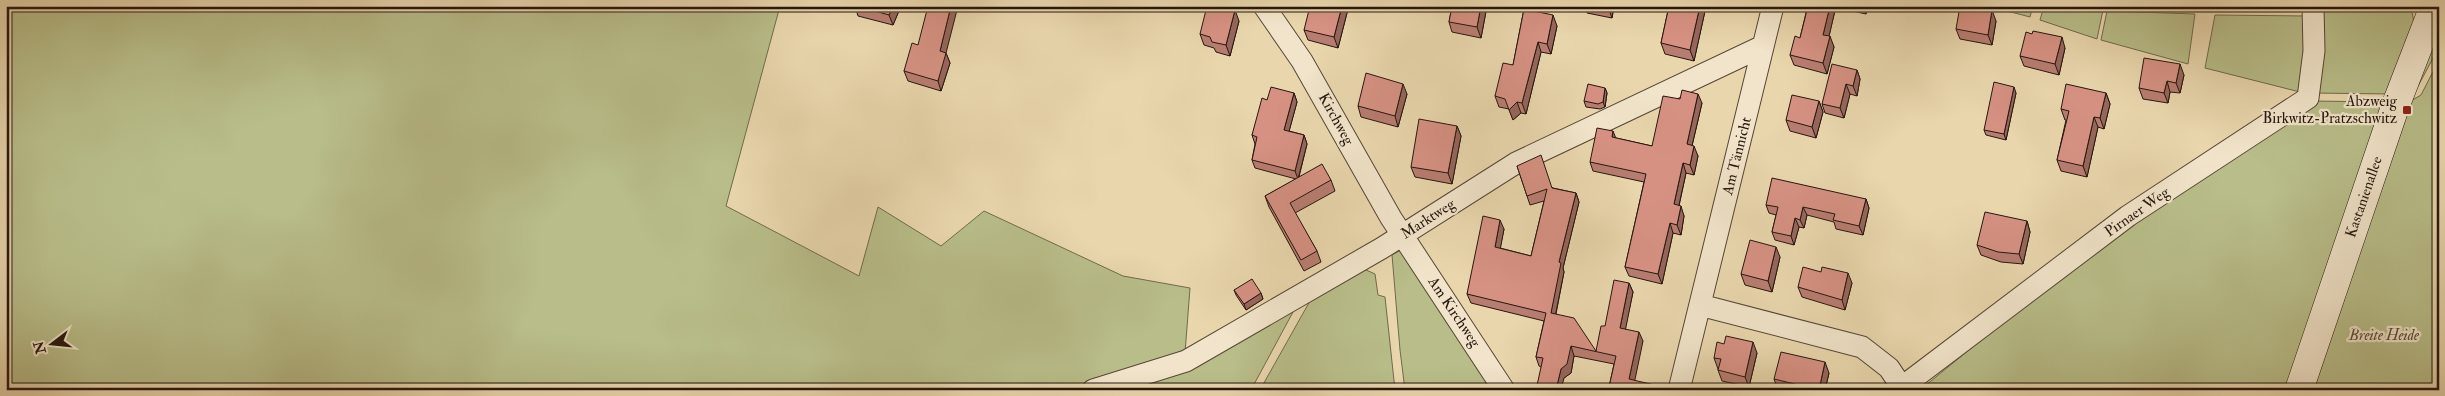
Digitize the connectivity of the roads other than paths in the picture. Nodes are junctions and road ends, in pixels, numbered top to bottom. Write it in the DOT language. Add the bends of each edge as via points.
graph roads {
  1 [pos="1264,6"];
  2 [pos="1773,6"];
  3 [pos="2313,6"];
  4 [pos="2434,6"];
  5 [pos="1763,46"];
  6 [pos="1403,235"];
  7 [pos="1700,305"];
  8 [pos="1900,388"];
  9 [pos="1093,390"];
  10 [pos="1504,390"];
  11 [pos="1679,390"];
  12 [pos="2299,390"];
  1 -- 6 [label="street, Kirchweg" via="1302,61"];
  2 -- 5 [label="street, Am Tännicht"];
  3 -- 8 [label="street, Pirnaer Weg" via="2314,51 2308,98 2128,216"];
  4 -- 12 [label="main road, Kastanienallee" via="2398,99"];
  5 -- 6 [label="street, Marktweg" via="1516,163"];
  5 -- 7 [label="street, Am Tännicht"];
  6 -- 9 [label="street, Marktweg" via="1186,361"];
  6 -- 10 [label="street, Am Kirchweg"];
  7 -- 8 [label="street" via="1862,347 1889,368"];
  7 -- 11 [label="street, Am Tännicht"];
}
